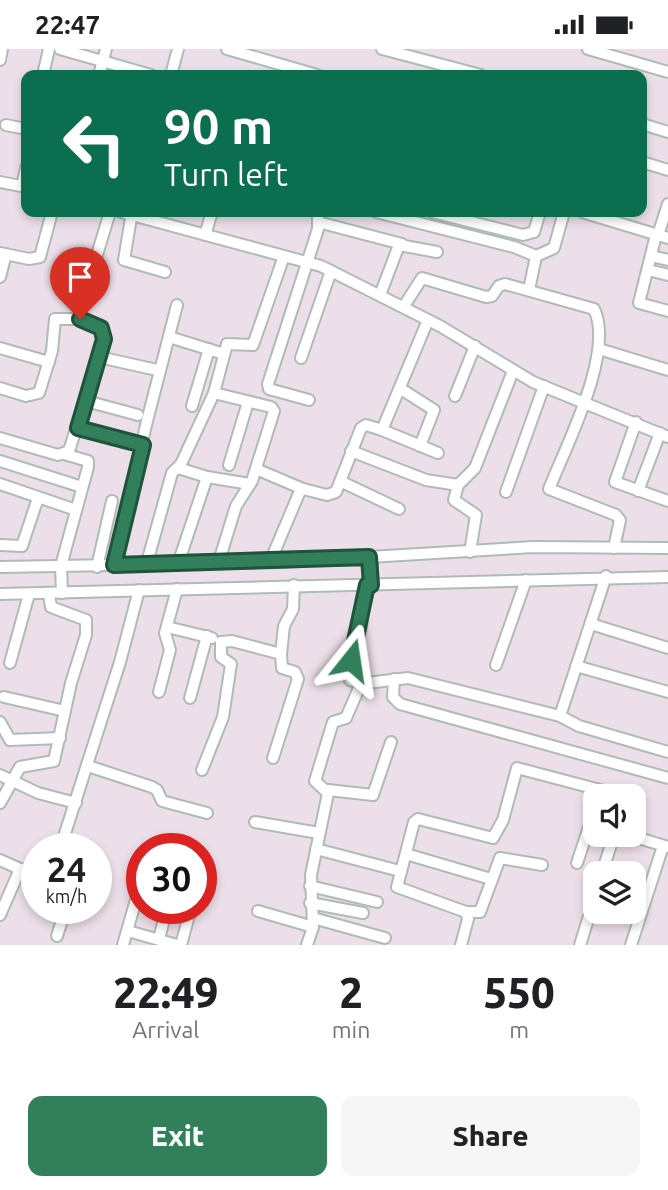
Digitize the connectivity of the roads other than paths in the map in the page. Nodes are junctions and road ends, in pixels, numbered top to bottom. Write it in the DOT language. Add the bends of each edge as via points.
graph roads {
  1 [pos="2,49"];
  2 [pos="49,49"];
  3 [pos="60,49"];
  4 [pos="106,49"];
  5 [pos="178,49"];
  6 [pos="227,49"];
  7 [pos="382,49"];
  8 [pos="588,49"];
  9 [pos="0,60"];
  10 [pos="103,61"];
  11 [pos="44,70"];
  12 [pos="100,70"];
  13 [pos="134,70"];
  14 [pos="172,70"];
  15 [pos="299,70"];
  16 [pos="462,70"];
  17 [pos="668,72"];
  18 [pos="6,125"];
  19 [pos="647,126"];
  20 [pos="21,128"];
  21 [pos="668,132"];
  22 [pos="647,164"];
  23 [pos="668,170"];
  24 [pos="0,182"];
  25 [pos="21,186"];
  26 [pos="668,204"];
  27 [pos="51,217"];
  28 [pos="108,217"];
  29 [pos="128,217"];
  30 [pos="142,217"];
  31 [pos="210,217"];
  32 [pos="318,217"];
  33 [pos="397,217"];
  34 [pos="447,217"];
  35 [pos="460,217"];
  36 [pos="538,217"];
  37 [pos="563,217"];
  38 [pos="598,217"];
  39 [pos="443,228"];
  40 [pos="205,235"];
  41 [pos="661,236"];
  42 [pos="402,244"];
  43 [pos="437,252"];
  44 [pos="3,253"];
  45 [pos="284,255"];
  46 [pos="536,256"];
  47 [pos="651,256"];
  48 [pos="668,260"];
  49 [pos="308,262"];
  50 [pos="648,269"];
  51 [pos="331,271"];
  52 [pos="165,272"];
  53 [pos="668,275"];
  54 [pos="0,277"];
  55 [pos="529,291"];
  56 [pos="380,295"];
  57 [pos="177,305"];
  58 [pos="404,306"];
  59 [pos="668,311"];
  60 [pos="80,319"];
  61 [pos="428,320"];
  62 [pos="169,337"];
  63 [pos="475,346"];
  64 [pos="0,348"];
  65 [pos="209,349"];
  66 [pos="599,349"];
  67 [pos="224,354"];
  68 [pos="99,357"];
  69 [pos="301,358"];
  70 [pos="49,362"];
  71 [pos="157,370"];
  72 [pos="668,370"];
  73 [pos="513,371"];
  74 [pos="544,386"];
  75 [pos="0,389"];
  76 [pos="401,389"];
  77 [pos="214,393"];
  78 [pos="455,396"];
  79 [pos="309,400"];
  80 [pos="86,401"];
  81 [pos="583,401"];
  82 [pos="248,402"];
  83 [pos="192,406"];
  84 [pos="138,415"];
  85 [pos="636,422"];
  86 [pos="78,428"];
  87 [pos="382,431"];
  88 [pos="664,435"];
  89 [pos="0,438"];
  90 [pos="143,445"];
  91 [pos="420,446"];
  92 [pos="351,451"];
  93 [pos="438,453"];
  94 [pos="64,454"];
  95 [pos="0,461"];
  96 [pos="229,465"];
  97 [pos="178,468"];
  98 [pos="256,469"];
  99 [pos="207,477"];
  100 [pos="342,482"];
  101 [pos="0,484"];
  102 [pos="250,484"];
  103 [pos="458,485"];
  104 [pos="82,487"];
  105 [pos="303,489"];
  106 [pos="638,491"];
  107 [pos="506,492"];
  108 [pos="38,498"];
  109 [pos="111,501"];
  110 [pos="668,501"];
  111 [pos="399,509"];
  112 [pos="76,510"];
  113 [pos="0,545"];
  114 [pos="614,548"];
  115 [pos="668,548"];
  116 [pos="470,552"];
  117 [pos="371,558"];
  118 [pos="219,561"];
  119 [pos="270,562"];
  120 [pos="178,564"];
  121 [pos="114,565"];
  122 [pos="97,566"];
  123 [pos="146,566"];
  124 [pos="0,567"];
  125 [pos="61,568"];
  126 [pos="606,576"];
  127 [pos="668,577"];
  128 [pos="526,580"];
  129 [pos="370,582"];
  130 [pos="295,585"];
  131 [pos="61,589"];
  132 [pos="177,589"];
  133 [pos="139,590"];
  134 [pos="0,594"];
  135 [pos="29,594"];
  136 [pos="49,594"];
  137 [pos="591,624"];
  138 [pos="167,627"];
  139 [pos="207,636"];
  140 [pos="225,644"];
  141 [pos="668,648"];
  142 [pos="281,654"];
  143 [pos="10,663"];
  144 [pos="496,665"];
  145 [pos="576,666"];
  146 [pos="394,680"];
  147 [pos="359,684"];
  148 [pos="159,692"];
  149 [pos="668,692"];
  150 [pos="5,697"];
  151 [pos="190,698"];
  152 [pos="65,711"];
  153 [pos="560,716"];
  154 [pos="0,722"];
  155 [pos="60,738"];
  156 [pos="391,743"];
  157 [pos="668,752"];
  158 [pos="273,758"];
  159 [pos="88,766"];
  160 [pos="202,770"];
  161 [pos="0,775"];
  162 [pos="668,778"];
  163 [pos="11,783"];
  164 [pos="583,788"];
  165 [pos="328,790"];
  166 [pos="0,803"];
  167 [pos="76,803"];
  168 [pos="207,813"];
  169 [pos="255,822"];
  170 [pos="66,833"];
  171 [pos="319,833"];
  172 [pos="646,841"];
  173 [pos="583,845"];
  174 [pos="666,847"];
  175 [pos="316,849"];
  176 [pos="406,854"];
  177 [pos="0,860"];
  178 [pos="577,863"];
  179 [pos="542,865"];
  180 [pos="20,869"];
  181 [pos="400,871"];
  182 [pos="491,879"];
  183 [pos="310,886"];
  184 [pos="377,902"];
  185 [pos="310,903"];
  186 [pos="258,911"];
  187 [pos="466,912"];
  188 [pos="0,913"];
  189 [pos="363,913"];
  190 [pos="313,922"];
  191 [pos="61,924"];
  192 [pos="130,924"];
  193 [pos="163,924"];
  194 [pos="186,924"];
  195 [pos="587,924"];
  196 [pos="128,931"];
  197 [pos="57,936"];
  198 [pos="385,938"];
  199 [pos="159,939"];
  200 [pos="123,945"];
  201 [pos="179,945"];
  202 [pos="307,945"];
  203 [pos="461,945"];
  204 [pos="580,945"];
  205 [pos="631,945"];
  1 -- 9 [label="street"];
  2 -- 11 [label="street"];
  3 -- 10 [label="street"];
  4 -- 10 [label="street"];
  5 -- 14 [label="street"];
  6 -- 15 [label="street"];
  7 -- 16 [label="street"];
  8 -- 17 [label="street"];
  10 -- 12 [label="street"];
  10 -- 13 [label="street"];
  18 -- 20 [label="street"];
  19 -- 21 [label="street"];
  22 -- 23 [label="street"];
  24 -- 25 [label="street"];
  26 -- 41 [label="street"];
  27 -- 44 [label="street" via="40,257"];
  28 -- 60 [label="street"];
  29 -- 52 [label="street" via="124,260"];
  30 -- 40 [label="street"];
  31 -- 40 [label="street"];
  32 -- 42 [label="street"];
  32 -- 49 [label="street"];
  33 -- 39 [label="street"];
  34 -- 39 [label="street"];
  35 -- 36 [label="street" via="529,235"];
  37 -- 46 [label="street" via="554,248"];
  38 -- 41 [label="street"];
  39 -- 46 [label="street"];
  40 -- 45 [label="street"];
  41 -- 47 [label="street"];
  42 -- 43 [label="street"];
  42 -- 56 [label="street"];
  44 -- 54 [label="street"];
  45 -- 49 [label="street"];
  45 -- 67 [label="street" via="253,345 231,342"];
  46 -- 55 [label="street"];
  47 -- 48 [label="street"];
  47 -- 50 [label="street"];
  49 -- 51 [label="street"];
  49 -- 79 [label="street" via="268,384 269,389"];
  50 -- 53 [label="street"];
  50 -- 59 [label="street" via="639,305"];
  51 -- 56 [label="street"];
  51 -- 69 [label="street"];
  55 -- 58 [label="street" via="501,284 486,297 422,278"];
  55 -- 66 [label="street" via="594,309"];
  56 -- 58 [label="street"];
  57 -- 62 [label="street"];
  58 -- 61 [label="street"];
  60 -- 68 [label="street" via="104,332"];
  60 -- 70 [label="street" via="55,319"];
  61 -- 63 [label="street"];
  61 -- 76 [label="street"];
  62 -- 65 [label="street"];
  62 -- 90 [label="street"];
  63 -- 73 [label="street"];
  63 -- 78 [label="street"];
  64 -- 70 [label="street"];
  65 -- 67 [label="street"];
  65 -- 83 [label="street"];
  66 -- 72 [label="street"];
  66 -- 81 [label="street" via="597,368"];
  67 -- 77 [label="street"];
  68 -- 71 [label="street"];
  68 -- 80 [label="street"];
  70 -- 75 [label="street" via="39,393 26,396"];
  73 -- 74 [label="street"];
  73 -- 103 [label="street" via="475,468"];
  74 -- 81 [label="street"];
  74 -- 107 [label="street"];
  76 -- 87 [label="street"];
  76 -- 91 [label="street" via="434,410"];
  77 -- 82 [label="street"];
  77 -- 97 [label="street"];
  80 -- 84 [label="street"];
  80 -- 86 [label="street"];
  81 -- 85 [label="street"];
  81 -- 114 [label="street" via="550,489 619,518"];
  82 -- 96 [label="street"];
  82 -- 98 [label="street" via="274,411"];
  85 -- 88 [label="street"];
  85 -- 106 [label="street" via="614,480"];
  86 -- 90 [label="street"];
  86 -- 94 [label="street"];
  87 -- 91 [label="street"];
  87 -- 92 [label="street" via="363,425"];
  88 -- 106 [label="street"];
  89 -- 94 [label="street"];
  90 -- 121 [label="street"];
  91 -- 93 [label="street"];
  92 -- 100 [label="street"];
  92 -- 103 [label="street" via="426,480"];
  94 -- 104 [label="street" via="88,461"];
  95 -- 104 [label="street"];
  97 -- 99 [label="street"];
  97 -- 123 [label="street" via="172,473"];
  98 -- 102 [label="street"];
  98 -- 105 [label="street"];
  99 -- 102 [label="street"];
  99 -- 120 [label="street"];
  100 -- 105 [label="street" via="331,495"];
  100 -- 111 [label="street"];
  101 -- 108 [label="street"];
  102 -- 118 [label="street" via="239,499"];
  103 -- 116 [label="street" via="454,500 476,515"];
  104 -- 112 [label="street"];
  105 -- 119 [label="street"];
  106 -- 110 [label="street"];
  108 -- 112 [label="street"];
  108 -- 113 [label="street" via="22,546"];
  109 -- 122 [label="street"];
  112 -- 125 [label="street"];
  114 -- 115 [label="street"];
  114 -- 116 [label="street"];
  116 -- 117 [label="street"];
  117 -- 119 [label="street"];
  117 -- 129 [label="street"];
  118 -- 119 [label="street"];
  118 -- 120 [label="street"];
  120 -- 123 [label="street"];
  121 -- 122 [label="street"];
  121 -- 123 [label="street"];
  122 -- 125 [label="street"];
  124 -- 125 [label="street"];
  125 -- 131 [label="street"];
  126 -- 127 [label="street"];
  126 -- 128 [label="street"];
  126 -- 137 [label="street"];
  128 -- 129 [label="street"];
  128 -- 144 [label="street"];
  129 -- 130 [label="street"];
  129 -- 147 [label="street" via="349,673 349,680"];
  130 -- 132 [label="street"];
  130 -- 142 [label="street"];
  131 -- 133 [label="street"];
  131 -- 136 [label="street"];
  132 -- 133 [label="street"];
  132 -- 138 [label="street"];
  133 -- 159 [label="street"];
  134 -- 135 [label="street"];
  135 -- 136 [label="street"];
  135 -- 143 [label="street"];
  136 -- 152 [label="street" via="51,607 88,624"];
  137 -- 141 [label="street"];
  137 -- 145 [label="street"];
  138 -- 139 [label="street"];
  138 -- 148 [label="street" via="169,659"];
  139 -- 140 [label="street"];
  139 -- 151 [label="street"];
  140 -- 142 [label="street" via="232,641"];
  140 -- 160 [label="street" via="220,642 220,654 231,664 223,716"];
  142 -- 158 [label="street" via="282,668 295,672 298,679"];
  145 -- 149 [label="street"];
  145 -- 153 [label="street"];
  146 -- 147 [label="street"];
  146 -- 153 [label="street" via="408,678"];
  146 -- 162 [label="street" via="393,697 408,706"];
  147 -- 165 [label="street" via="346,718 333,722 316,777 315,783"];
  150 -- 152 [label="street"];
  152 -- 155 [label="street"];
  153 -- 157 [label="street"];
  154 -- 155 [label="street" via="10,740"];
  155 -- 163 [label="street" via="54,761 20,767"];
  156 -- 165 [label="street" via="373,795"];
  159 -- 167 [label="street"];
  159 -- 168 [label="street" via="152,787 162,801"];
  161 -- 163 [label="street"];
  163 -- 166 [label="street"];
  163 -- 167 [label="street"];
  164 -- 176 [label="street" via="517,768 497,835 488,838 418,819"];
  165 -- 171 [label="street"];
  167 -- 170 [label="street"];
  169 -- 171 [label="street"];
  171 -- 175 [label="street"];
  172 -- 174 [label="street"];
  173 -- 178 [label="street"];
  174 -- 205 [label="street"];
  175 -- 181 [label="street"];
  175 -- 183 [label="street"];
  176 -- 181 [label="street"];
  176 -- 182 [label="street"];
  177 -- 180 [label="street"];
  179 -- 182 [label="street" via="502,857"];
  180 -- 188 [label="street"];
  181 -- 187 [label="street" via="398,889"];
  182 -- 187 [label="street" via="480,912"];
  183 -- 184 [label="street"];
  183 -- 185 [label="street"];
  185 -- 189 [label="street"];
  185 -- 190 [label="street"];
  186 -- 190 [label="street"];
  187 -- 203 [label="street"];
  190 -- 198 [label="street"];
  190 -- 202 [label="street"];
  191 -- 197 [label="street"];
  192 -- 196 [label="street"];
  193 -- 199 [label="street"];
  194 -- 201 [label="street"];
  195 -- 204 [label="street"];
  196 -- 199 [label="street"];
  196 -- 200 [label="street"];
  199 -- 201 [label="street"];
}
